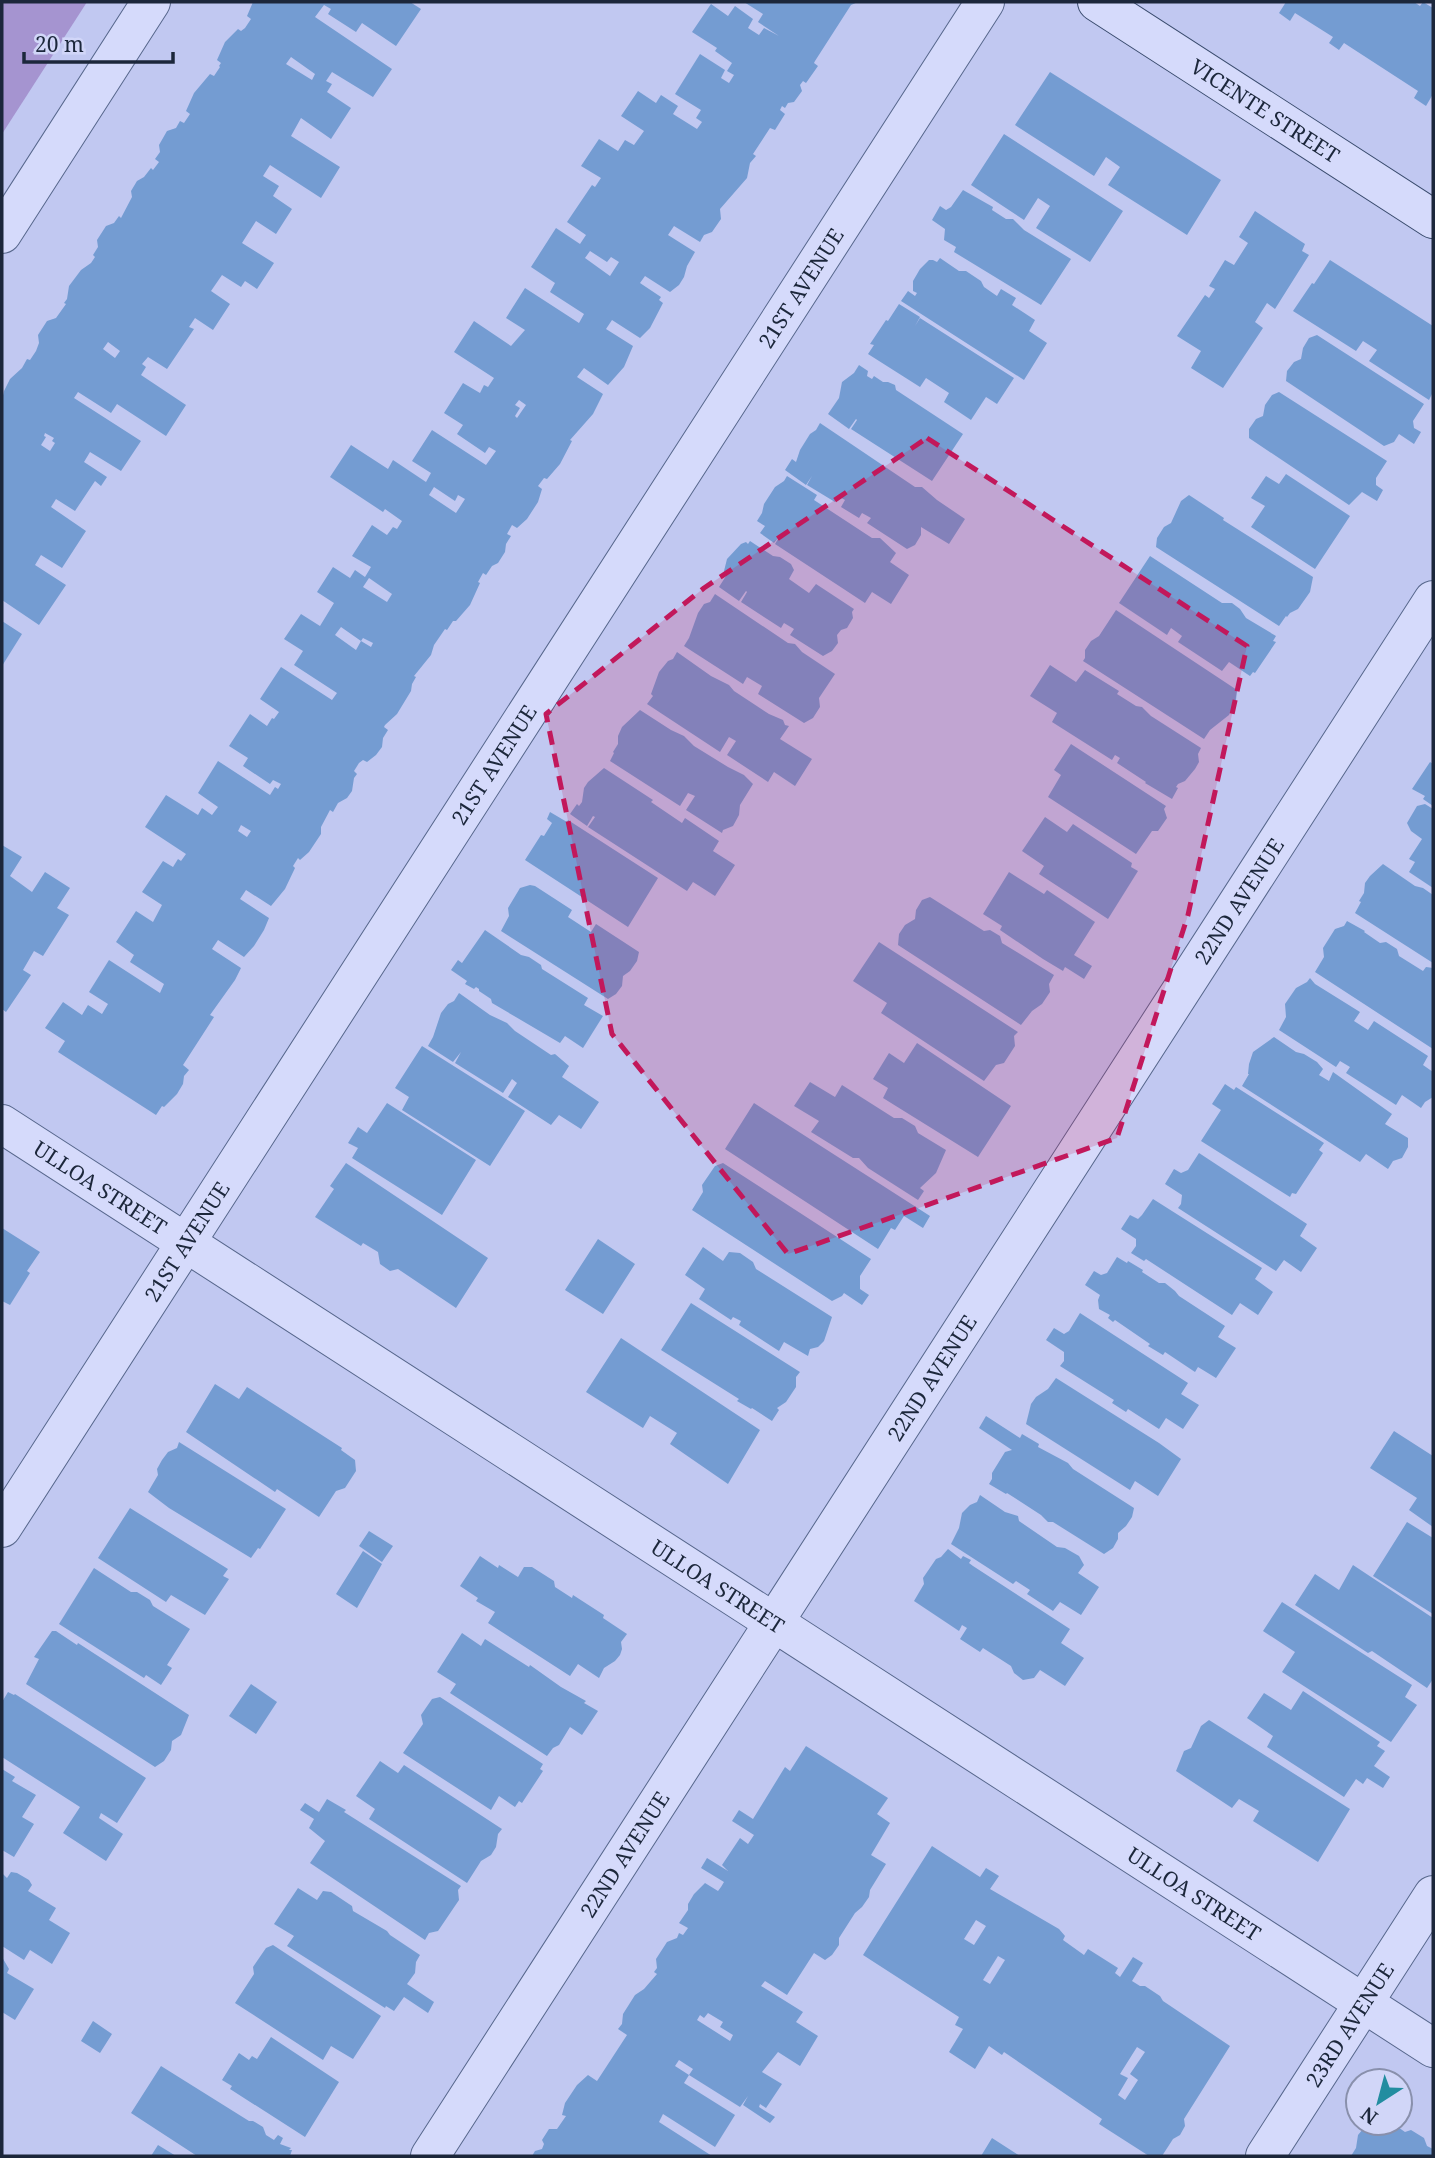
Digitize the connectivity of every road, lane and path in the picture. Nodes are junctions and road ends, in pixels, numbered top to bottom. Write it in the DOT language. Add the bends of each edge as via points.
graph roads {
  1 [pos="151,2"];
  2 [pos="985,2"];
  3 [pos="1097,2"];
  4 [pos="1433,219"];
  5 [pos="2,234"];
  6 [pos="1433,600"];
  7 [pos="2,1124"];
  8 [pos="186,1242"];
  9 [pos="2,1528"];
  10 [pos="774,1622"];
  11 [pos="1433,1895"];
  12 [pos="1364,2003"];
  13 [pos="1433,2048"];
  14 [pos="430,2156"];
  15 [pos="1265,2156"];
  1 -- 5 [label="street"];
  2 -- 8 [label="street, 21ST AVENUE"];
  3 -- 4 [label="street, VICENTE STREET"];
  6 -- 10 [label="street, 22ND AVENUE"];
  7 -- 8 [label="street, ULLOA STREET"];
  8 -- 9 [label="street, 21ST AVENUE"];
  8 -- 10 [label="street, ULLOA STREET"];
  10 -- 12 [label="street, ULLOA STREET"];
  10 -- 14 [label="street, 22ND AVENUE"];
  11 -- 12 [label="street, 23RD AVENUE"];
  12 -- 13 [label="street, ULLOA STREET"];
  12 -- 15 [label="street, 23RD AVENUE"];
}
